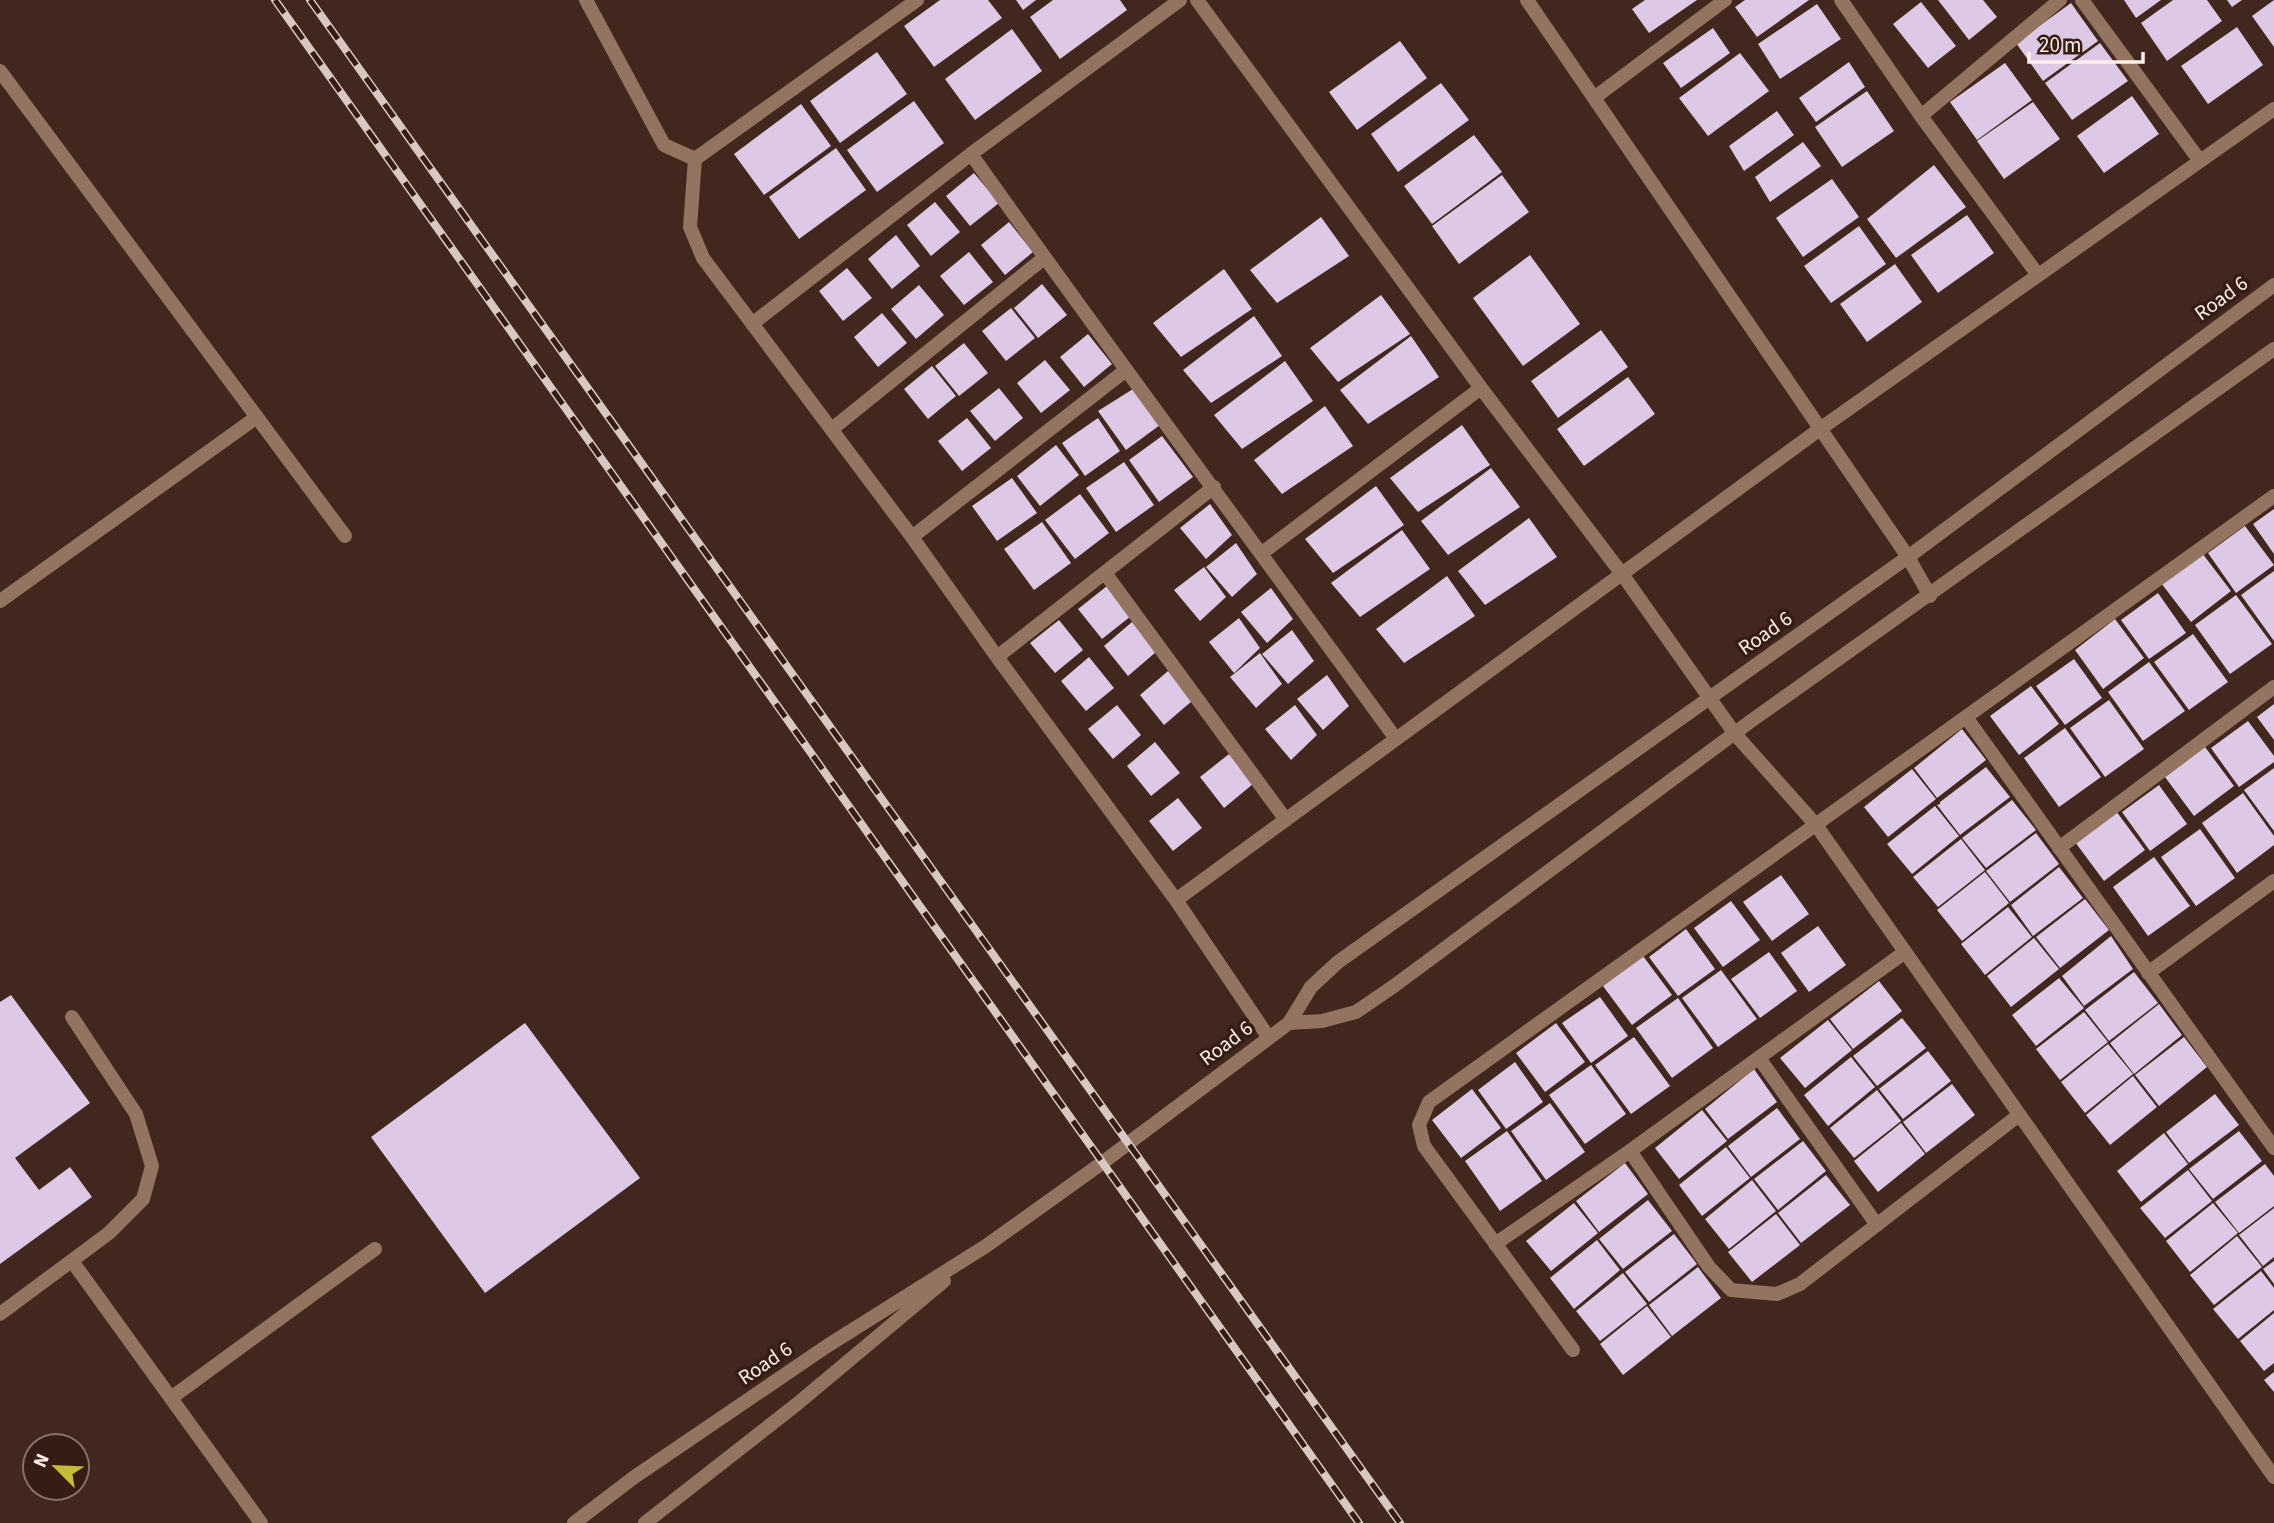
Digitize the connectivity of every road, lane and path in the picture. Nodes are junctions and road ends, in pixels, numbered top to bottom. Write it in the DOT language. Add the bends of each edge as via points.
graph roads {
  1 [pos="586,0"];
  2 [pos="917,0"];
  3 [pos="1180,0"];
  4 [pos="1197,0"];
  5 [pos="1527,0"];
  6 [pos="1725,0"];
  7 [pos="1841,0"];
  8 [pos="2060,0"];
  9 [pos="2082,0"];
  10 [pos="0,71"];
  11 [pos="1594,98"];
  12 [pos="2274,108"];
  13 [pos="1922,116"];
  14 [pos="971,154"];
  15 [pos="695,159"];
  16 [pos="2200,161"];
  17 [pos="1044,258"];
  18 [pos="2038,275"];
  19 [pos="2274,285"];
  20 [pos="752,324"];
  21 [pos="2274,349"];
  22 [pos="1126,370"];
  23 [pos="1481,388"];
  24 [pos="257,417"];
  25 [pos="832,429"];
  26 [pos="1820,429"];
  27 [pos="1214,487"];
  28 [pos="2274,496"];
  29 [pos="345,536"];
  30 [pos="912,537"];
  31 [pos="1262,553"];
  32 [pos="1908,557"];
  33 [pos="1105,573"];
  34 [pos="1622,574"];
  35 [pos="1930,596"];
  36 [pos="0,601"];
  37 [pos="997,657"];
  38 [pos="2274,687"];
  39 [pos="1709,699"];
  40 [pos="1966,717"];
  41 [pos="1735,734"];
  42 [pos="1396,739"];
  43 [pos="1286,820"];
  44 [pos="1816,825"];
  45 [pos="2059,848"];
  46 [pos="2274,881"];
  47 [pos="1176,900"];
  48 [pos="1905,952"];
  49 [pos="2148,973"];
  50 [pos="72,1017"];
  51 [pos="1289,1023"];
  52 [pos="1269,1038"];
  53 [pos="1759,1058"];
  54 [pos="2020,1115"];
  55 [pos="2274,1148"];
  56 [pos="1629,1152"];
  57 [pos="1877,1225"];
  58 [pos="1495,1244"];
  59 [pos="986,1246"];
  60 [pos="375,1249"];
  61 [pos="72,1261"];
  62 [pos="0,1314"];
  63 [pos="1573,1350"];
  64 [pos="171,1398"];
  65 [pos="2274,1477"];
  66 [pos="261,1523"];
  67 [pos="574,1523"];
  68 [pos="645,1523"];
  1 -- 15 [label="street" via="664,145"];
  2 -- 15 [label="street"];
  3 -- 14 [label="street"];
  4 -- 23 [label="street"];
  5 -- 11 [label="street"];
  6 -- 11 [label="street"];
  7 -- 13 [label="street"];
  8 -- 13 [label="street"];
  9 -- 16 [label="street"];
  10 -- 24 [label="street"];
  11 -- 26 [label="street"];
  12 -- 16 [label="street"];
  13 -- 18 [label="street"];
  14 -- 17 [label="street"];
  14 -- 20 [label="street"];
  15 -- 20 [label="street" via="690,227 702,258"];
  16 -- 18 [label="street"];
  17 -- 22 [label="street"];
  17 -- 25 [label="street"];
  18 -- 26 [label="street"];
  19 -- 32 [label="street, Road 6"];
  20 -- 25 [label="street"];
  21 -- 35 [label="street"];
  22 -- 27 [label="street"];
  22 -- 30 [label="street"];
  23 -- 31 [label="street"];
  23 -- 34 [label="street"];
  24 -- 29 [label="street"];
  24 -- 36 [label="street"];
  25 -- 30 [label="street"];
  26 -- 32 [label="street"];
  26 -- 34 [label="street"];
  27 -- 31 [label="street"];
  27 -- 33 [label="street"];
  28 -- 40 [label="street"];
  30 -- 37 [label="street"];
  31 -- 42 [label="street"];
  32 -- 35 [label="street"];
  32 -- 39 [label="street, Road 6"];
  33 -- 37 [label="street"];
  33 -- 43 [label="street"];
  34 -- 39 [label="street"];
  34 -- 42 [label="street"];
  35 -- 41 [label="street"];
  37 -- 47 [label="street"];
  38 -- 45 [label="street"];
  39 -- 41 [label="street"];
  39 -- 51 [label="street, Road 6" via="1338,962 1311,987"];
  40 -- 44 [label="street"];
  40 -- 45 [label="street"];
  41 -- 44 [label="street"];
  41 -- 51 [label="street" via="1356,1012"];
  42 -- 43 [label="street"];
  43 -- 47 [label="street"];
  44 -- 48 [label="street"];
  44 -- 58 [label="street" via="1429,1102 1419,1125 1424,1146"];
  45 -- 49 [label="street"];
  46 -- 49 [label="street"];
  47 -- 52 [label="street"];
  48 -- 53 [label="street"];
  48 -- 54 [label="street"];
  49 -- 55 [label="street"];
  50 -- 61 [label="street" via="136,1114 152,1167 143,1199"];
  51 -- 52 [label="street, Road 6"];
  52 -- 59 [label="street, Road 6"];
  53 -- 56 [label="street"];
  53 -- 57 [label="street"];
  54 -- 57 [label="street"];
  54 -- 65 [label="street"];
  56 -- 57 [label="street" via="1709,1267 1731,1290 1777,1294 1800,1284"];
  56 -- 58 [label="street"];
  58 -- 63 [label="street"];
  59 -- 67 [label="street, Road 6" via="827,1346"];
  59 -- 68 [label="street, Road 6"];
  60 -- 64 [label="street"];
  61 -- 62 [label="street"];
  61 -- 64 [label="street"];
  64 -- 66 [label="street"];
}
